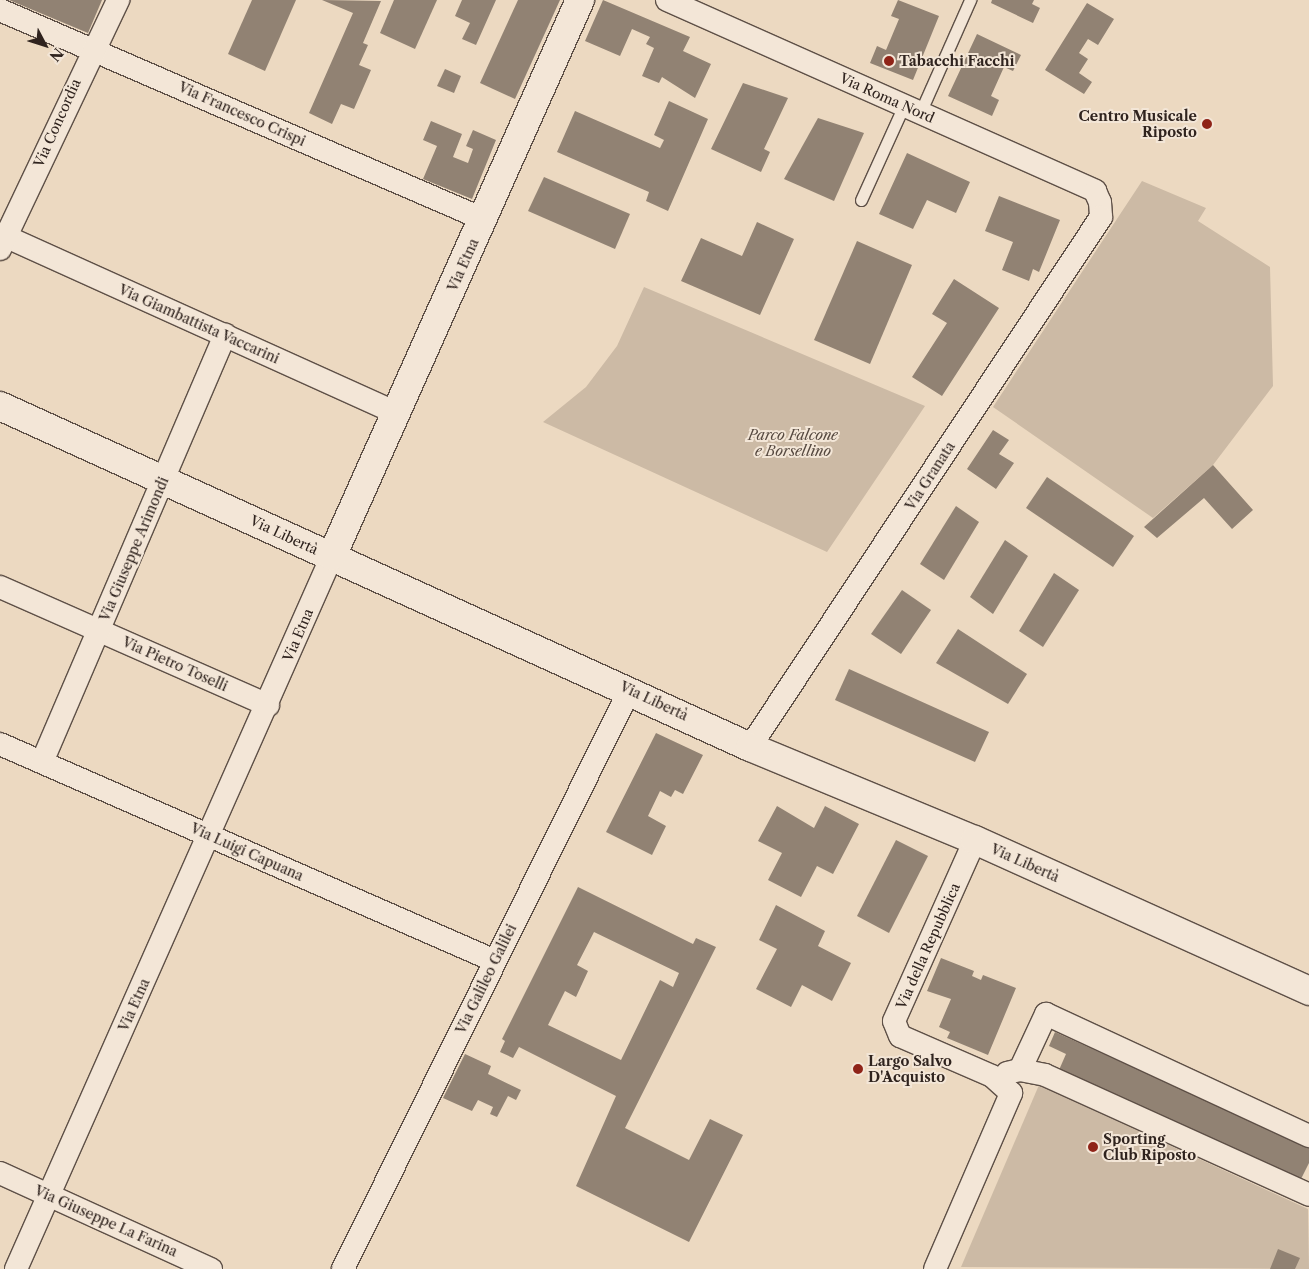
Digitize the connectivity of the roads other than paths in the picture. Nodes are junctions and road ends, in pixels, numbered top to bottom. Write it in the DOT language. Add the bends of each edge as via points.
graph roads {
  1 [pos="118,0"];
  2 [pos="580,0"];
  3 [pos="667,0"];
  4 [pos="970,0"];
  5 [pos="0,10"];
  6 [pos="95,50"];
  7 [pos="912,109"];
  8 [pos="861,200"];
  9 [pos="1100,202"];
  10 [pos="483,219"];
  11 [pos="2,240"];
  12 [pos="225,335"];
  13 [pos="0,406"];
  14 [pos="398,414"];
  15 [pos="164,480"];
  16 [pos="332,556"];
  17 [pos="0,587"];
  18 [pos="99,630"];
  19 [pos="630,689"];
  20 [pos="268,705"];
  21 [pos="0,744"];
  22 [pos="750,746"];
  23 [pos="42,762"];
  24 [pos="209,836"];
  25 [pos="975,840"];
  26 [pos="495,961"];
  27 [pos="1309,991"];
  28 [pos="1020,1070"];
  29 [pos="992,1076"];
  30 [pos="1309,1136"];
  31 [pos="0,1173"];
  32 [pos="1307,1190"];
  33 [pos="49,1195"];
  34 [pos="16,1269"];
  35 [pos="211,1269"];
  36 [pos="343,1269"];
  37 [pos="935,1269"];
  1 -- 6 [label="street, Via Concordia"];
  2 -- 10 [label="street, Via Etna"];
  3 -- 7 [label="street, Via Roma Nord"];
  4 -- 7 [label="lane"];
  5 -- 6 [label="street, Via Francesco Crispi"];
  6 -- 10 [label="street, Via Francesco Crispi"];
  6 -- 11 [label="street, Via Concordia" via="87,58"];
  7 -- 8 [label="lane"];
  7 -- 9 [label="street, Via Roma Nord" via="1095,190"];
  9 -- 22 [label="street, Via Granata" via="1101,217"];
  10 -- 14 [label="street, Via Etna"];
  11 -- 12 [label="street, Via Giambattista Vaccarini"];
  12 -- 14 [label="street, Via Giambattista Vaccarini"];
  12 -- 15 [label="street, Via Giuseppe Arimondi"];
  13 -- 15 [label="street, Via Libertà"];
  14 -- 16 [label="street, Via Etna"];
  15 -- 16 [label="street, Via Libertà"];
  15 -- 18 [label="street, Via Giuseppe Arimondi"];
  16 -- 19 [label="street, Via Libertà"];
  16 -- 20 [label="street, Via Etna"];
  17 -- 18 [label="street, Via Pietro Toselli"];
  18 -- 20 [label="street, Via Pietro Toselli"];
  18 -- 23 [label="street, Via Giuseppe Arimondi"];
  19 -- 22 [label="street, Via Libertà"];
  19 -- 26 [label="street, Via Galileo Galilei"];
  20 -- 24 [label="street, Via Etna"];
  21 -- 23 [label="street, Via Luigi Capuana"];
  22 -- 25 [label="street, Via Libertà"];
  23 -- 24 [label="street, Via Luigi Capuana"];
  24 -- 26 [label="street, Via Luigi Capuana"];
  24 -- 33 [label="street, Via Etna"];
  25 -- 27 [label="street, Via Libertà"];
  25 -- 29 [label="street, Via della Repubblica" via="894,1021 900,1036"];
  26 -- 36 [label="street, Via Galileo Galilei"];
  28 -- 29 [label="street"];
  28 -- 30 [label="street" via="1046,1014"];
  28 -- 32 [label="street" via="1045,1076"];
  29 -- 37 [label="street, Via della Repubblica" via="1011,1094 1008,1108"];
  31 -- 33 [label="street, Via Giuseppe La Farina"];
  33 -- 34 [label="street, Via Etna"];
  33 -- 35 [label="street, Via Giuseppe La Farina"];
}
